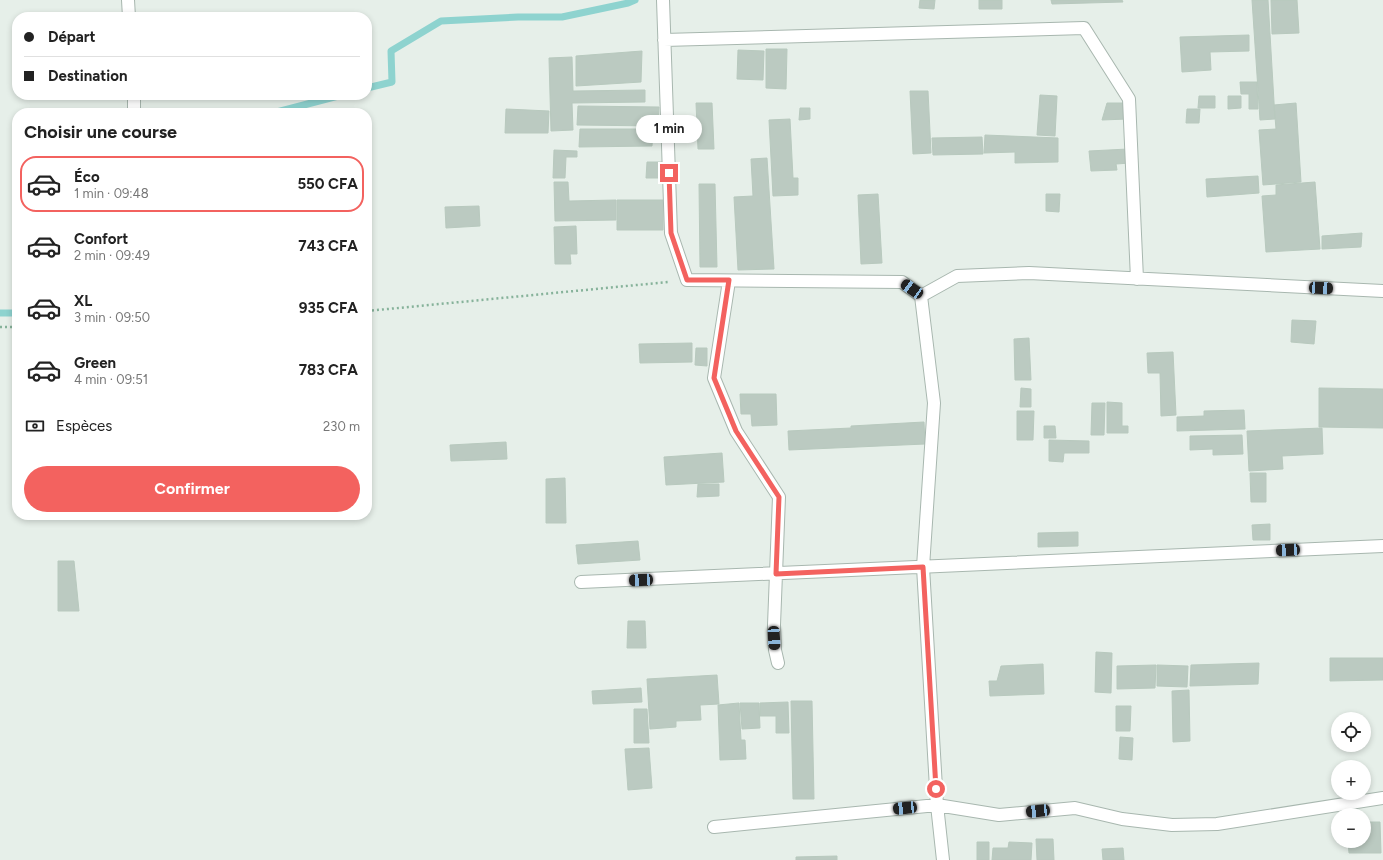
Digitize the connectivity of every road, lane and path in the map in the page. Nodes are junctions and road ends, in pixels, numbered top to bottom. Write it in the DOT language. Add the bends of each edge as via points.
graph roads {
  1 [pos="128,0"];
  2 [pos="663,0"];
  3 [pos="129,12"];
  4 [pos="664,40"];
  5 [pos="1137,279"];
  6 [pos="687,280"];
  7 [pos="729,280"];
  8 [pos="1383,291"];
  9 [pos="921,296"];
  10 [pos="372,311"];
  11 [pos="12,326"];
  12 [pos="0,327"];
  13 [pos="1383,546"];
  14 [pos="923,567"];
  15 [pos="776,574"];
  16 [pos="581,582"];
  17 [pos="778,663"];
  18 [pos="1383,798"];
  19 [pos="936,805"];
  20 [pos="714,827"];
  21 [pos="943,860"];
  1 -- 3 [label="street"];
  2 -- 4 [label="street"];
  4 -- 5 [label="street" via="1084,28 1129,99"];
  4 -- 6 [label="street" via="671,233"];
  5 -- 8 [label="street"];
  5 -- 9 [label="street" via="1029,274 957,276"];
  6 -- 7 [label="street"];
  6 -- 10 [label="path"];
  7 -- 9 [label="street" via="902,282"];
  7 -- 15 [label="street" via="714,378 736,431 779,497"];
  9 -- 14 [label="street" via="934,403"];
  11 -- 12 [label="path"];
  13 -- 14 [label="street"];
  14 -- 15 [label="street"];
  14 -- 19 [label="street"];
  15 -- 16 [label="street"];
  15 -- 17 [label="street" via="774,625"];
  18 -- 19 [label="street" via="1217,824 1172,825 1122,819 1076,808 999,815"];
  19 -- 20 [label="street"];
  19 -- 21 [label="street"];
}
